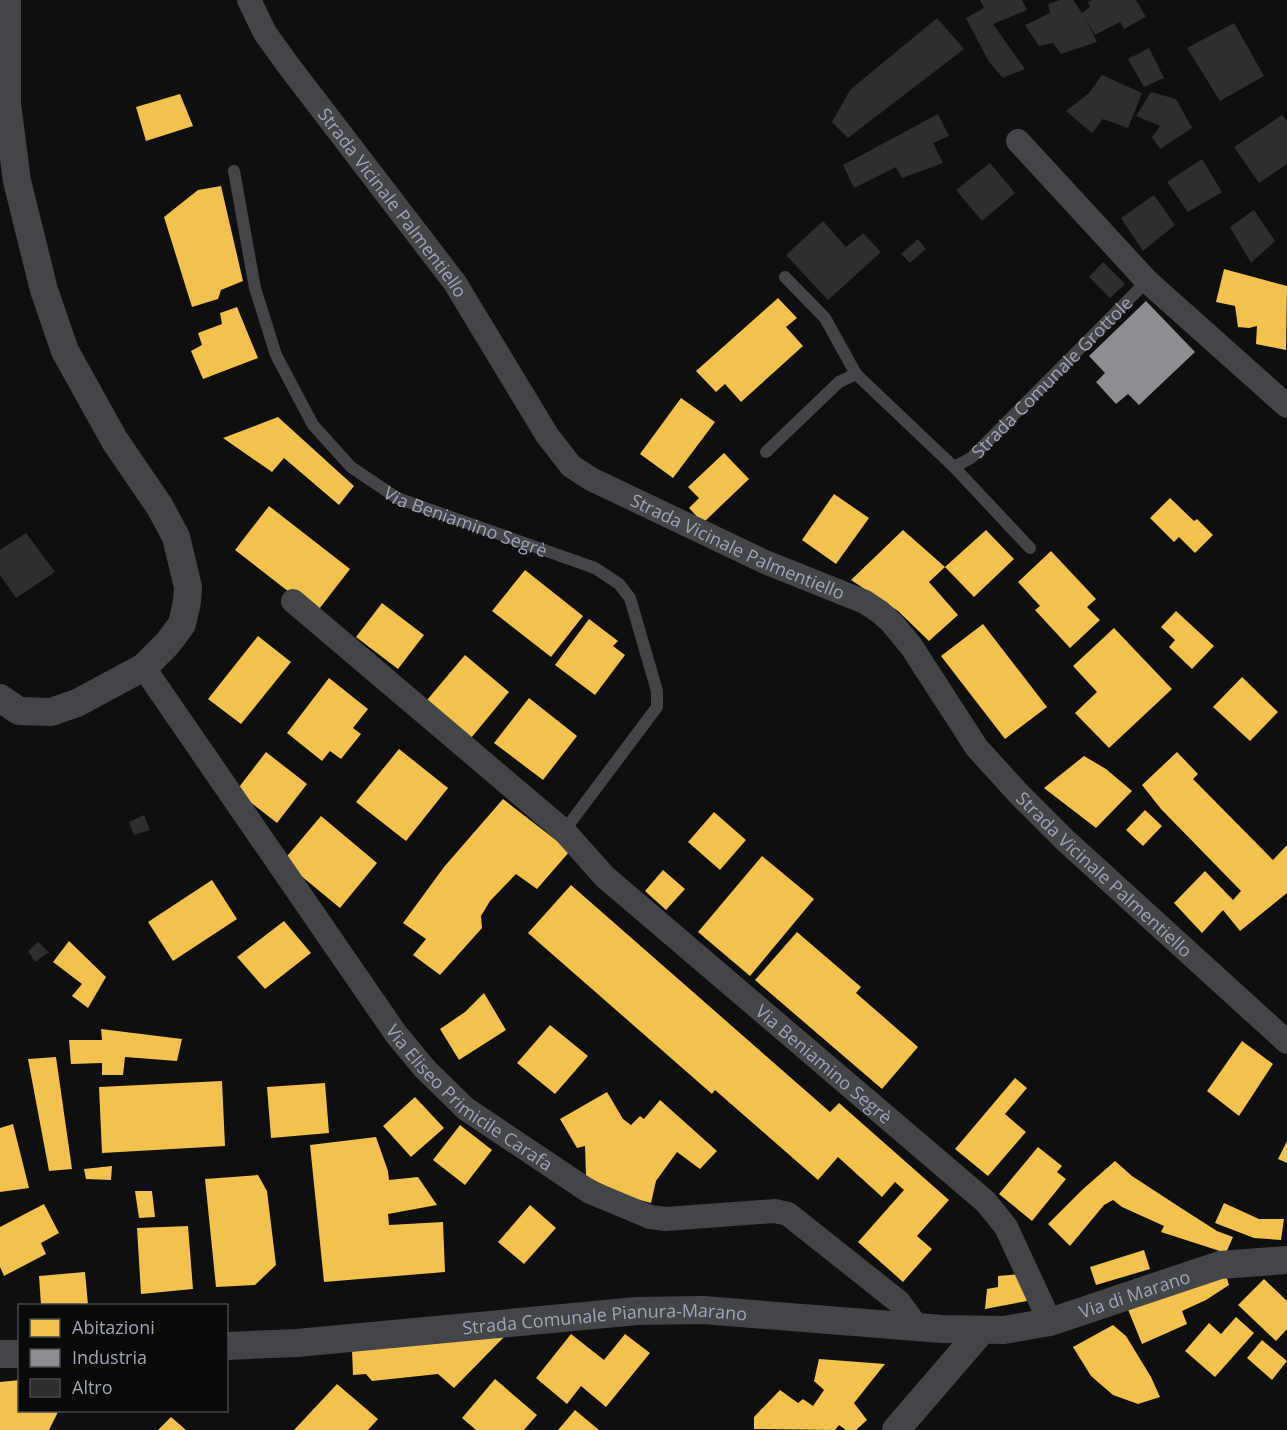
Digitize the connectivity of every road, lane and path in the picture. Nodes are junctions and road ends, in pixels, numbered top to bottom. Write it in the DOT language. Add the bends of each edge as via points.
graph roads {
  1 [pos="7,0"];
  2 [pos="249,0"];
  3 [pos="1018,141"];
  4 [pos="234,171"];
  5 [pos="785,277"];
  6 [pos="1147,281"];
  7 [pos="856,374"];
  8 [pos="1287,406"];
  9 [pos="766,452"];
  10 [pos="954,467"];
  11 [pos="1030,548"];
  12 [pos="293,601"];
  13 [pos="151,678"];
  14 [pos="0,698"];
  15 [pos="564,831"];
  16 [pos="1287,1042"];
  17 [pos="1287,1260"];
  18 [pos="1050,1322"];
  19 [pos="917,1327"];
  20 [pos="982,1330"];
  21 [pos="228,1346"];
  22 [pos="0,1354"];
  23 [pos="18,1354"];
  24 [pos="896,1430"];
  1 -- 14 [label="street" via="7,104 17,181 44,290 64,351 176,537 188,587 182,624 144,667 51,712 19,711"];
  2 -- 16 [label="street, Strada Vicinale Palmentiello" via="265,33 288,65 455,283 546,435 571,465 591,479 765,562 847,594 880,612 902,633 976,748 1018,793 1066,842"];
  3 -- 6 [label="street, Strada Comunale Grottole"];
  4 -- 15 [label="lane, Via Beniamino Segrè" via="255,288 276,355 313,426 351,467 397,498 595,568 619,584 630,598 657,691 657,707"];
  5 -- 7 [label="lane, Strada Comunale Grottole" via="825,318"];
  6 -- 8 [label="street, Strada Comunale Grottole"];
  6 -- 10 [label="lane, Strada Comunale Grottole" via="971,458"];
  7 -- 9 [label="lane" via="839,382"];
  7 -- 10 [label="lane, Strada Comunale Grottole"];
  10 -- 11 [label="lane, Strada Comunale Grottole"];
  12 -- 15 [label="street, Via Beniamino Segrè"];
  13 -- 19 [label="street, Via Eliseo Primicile Carafa" via="396,1034 466,1109 590,1192 650,1217 776,1211 788,1214 899,1302"];
  15 -- 18 [label="street, Via Beniamino Segrè" via="605,878 986,1202 1006,1227"];
  17 -- 18 [label="street, Via di Marano" via="1220,1265"];
  18 -- 20 [label="street, Via di Marano"];
  19 -- 20 [label="street, Strada Comunale Pianura-Marano"];
  19 -- 21 [label="street, Strada Comunale Pianura-Marano" via="703,1310 658,1311"];
  20 -- 24 [label="street"];
  22 -- 23 [label="street"];
}
